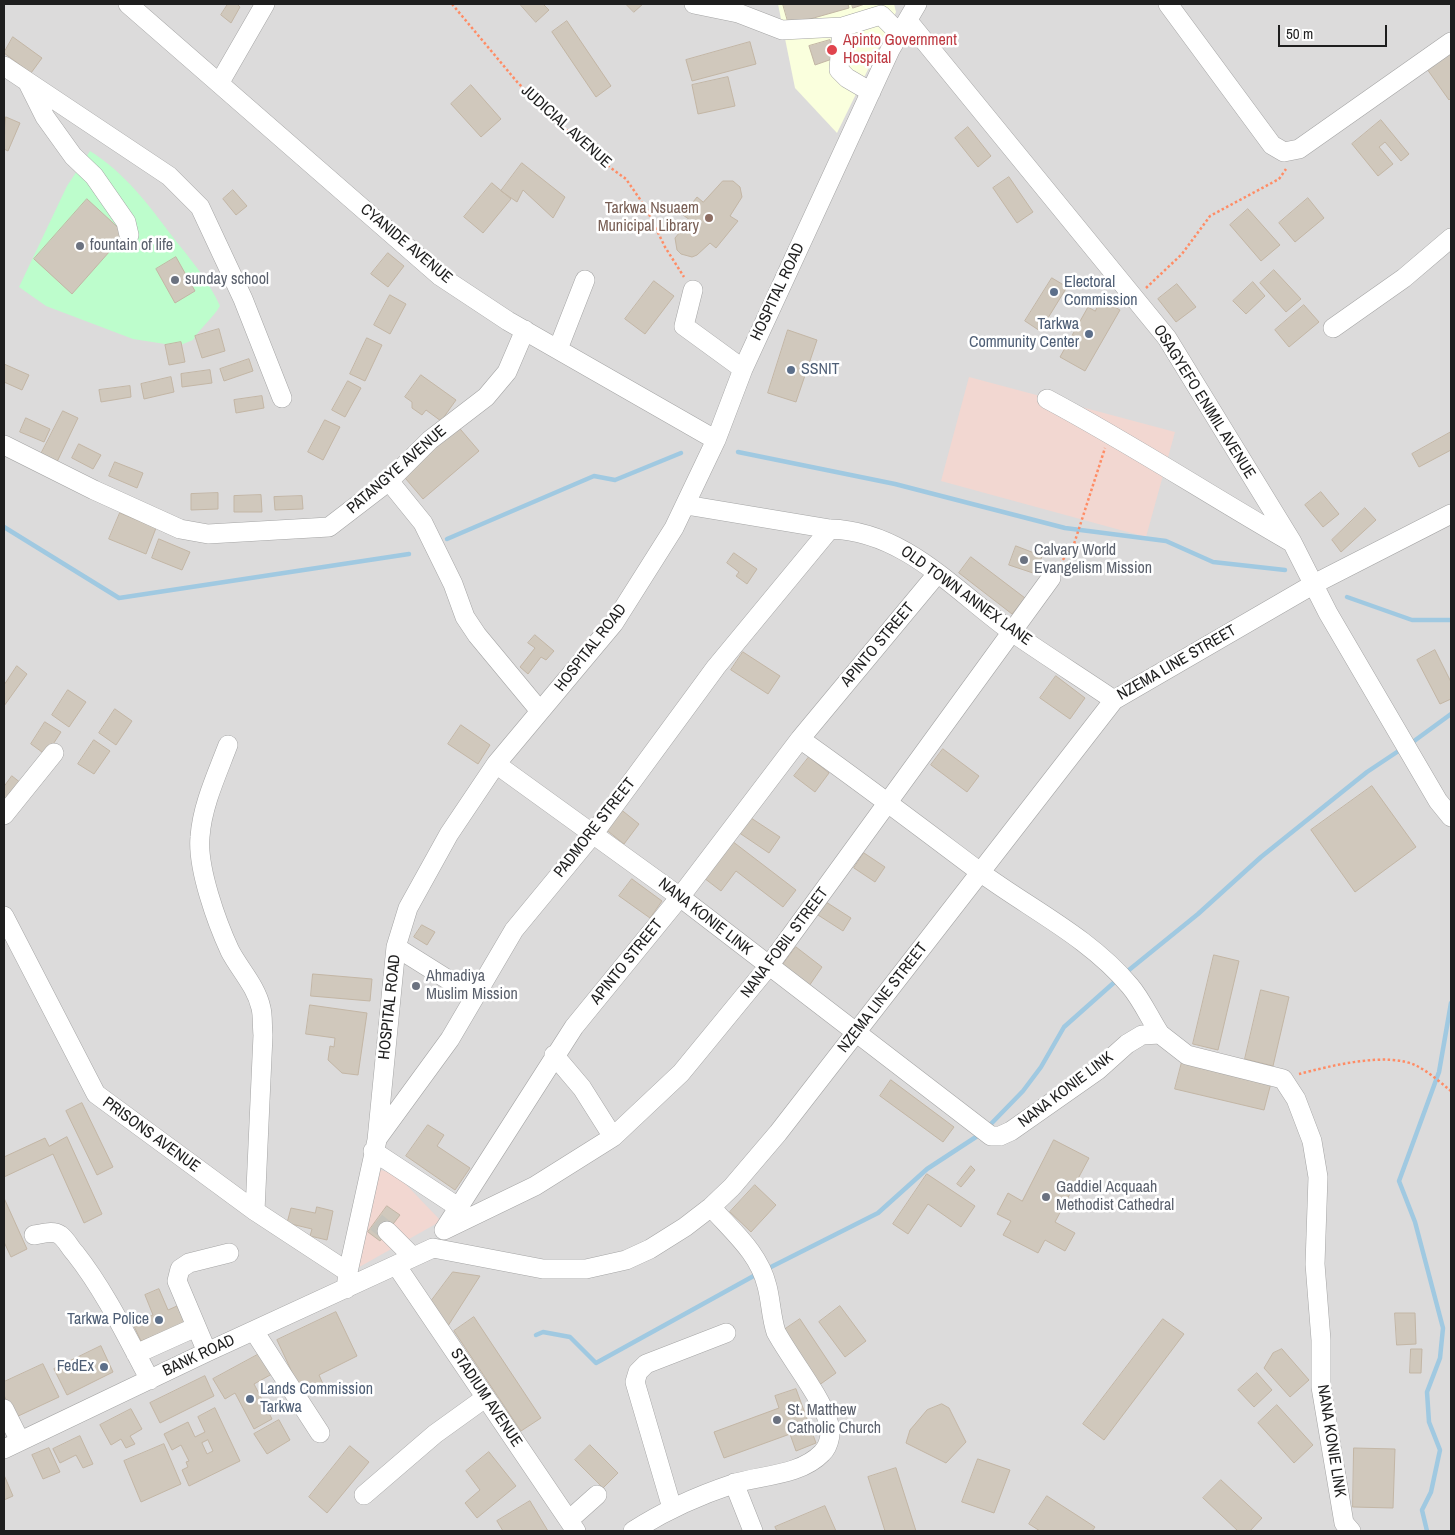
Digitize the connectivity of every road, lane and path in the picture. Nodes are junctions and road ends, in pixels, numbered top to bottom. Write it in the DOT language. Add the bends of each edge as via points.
graph roads {
  1 [pos="128,4"];
  2 [pos="265,4"];
  3 [pos="452,4"];
  4 [pos="694,4"];
  5 [pos="917,4"];
  6 [pos="1168,4"];
  7 [pos="842,27"];
  8 [pos="904,27"];
  9 [pos="1451,42"];
  10 [pos="4,66"];
  11 [pos="27,82"];
  12 [pos="220,82"];
  13 [pos="871,92"];
  14 [pos="1299,149"];
  15 [pos="129,235"];
  16 [pos="1451,238"];
  17 [pos="585,280"];
  18 [pos="693,290"];
  19 [pos="1135,299"];
  20 [pos="1333,328"];
  21 [pos="525,330"];
  22 [pos="558,349"];
  23 [pos="743,369"];
  24 [pos="282,398"];
  25 [pos="1047,399"];
  26 [pos="1110,432"];
  27 [pos="716,440"];
  28 [pos="4,445"];
  29 [pos="389,481"];
  30 [pos="686,505"];
  31 [pos="1451,514"];
  32 [pos="830,529"];
  33 [pos="1292,542"];
  34 [pos="937,574"];
  35 [pos="1051,578"];
  36 [pos="1314,584"];
  37 [pos="1012,632"];
  38 [pos="1114,700"];
  39 [pos="540,711"];
  40 [pos="800,739"];
  41 [pos="228,745"];
  42 [pos="54,753"];
  43 [pos="496,764"];
  44 [pos="890,802"];
  45 [pos="4,815"];
  46 [pos="1451,818"];
  47 [pos="594,833"];
  48 [pos="981,873"];
  49 [pos="680,897"];
  50 [pos="4,916"];
  51 [pos="396,947"];
  52 [pos="768,967"];
  53 [pos="474,996"];
  54 [pos="855,1033"];
  55 [pos="1160,1034"];
  56 [pos="554,1055"];
  57 [pos="1283,1079"];
  58 [pos="1450,1091"];
  59 [pos="614,1136"];
  60 [pos="375,1146"];
  61 [pos="711,1207"];
  62 [pos="458,1208"];
  63 [pos="255,1211"];
  64 [pos="374,1223"];
  65 [pos="444,1230"];
  66 [pos="34,1235"];
  67 [pos="433,1248"];
  68 [pos="229,1253"];
  69 [pos="413,1257"];
  70 [pos="396,1265"];
  71 [pos="347,1280"];
  72 [pos="196,1327"];
  73 [pos="254,1331"];
  74 [pos="726,1333"];
  75 [pos="207,1352"];
  76 [pos="136,1354"];
  77 [pos="150,1380"];
  78 [pos="486,1398"];
  79 [pos="4,1409"];
  80 [pos="320,1433"];
  81 [pos="12,1445"];
  82 [pos="734,1483"];
  83 [pos="364,1495"];
  84 [pos="597,1495"];
  85 [pos="672,1508"];
  86 [pos="573,1526"];
  87 [pos="633,1531"];
  88 [pos="752,1531"];
  89 [pos="1351,1531"];
  1 -- 12 [label="street, CYANIDE AVENUE"];
  2 -- 12 [label="street"];
  3 -- 18 [label="path, JUDICIAL AVENUE" via="518,83 589,152 626,179 646,208 664,247"];
  4 -- 7 [label="street" via="738,13 782,30"];
  5 -- 8 [label="street, HOSPITAL ROAD"];
  6 -- 14 [label="street" via="1272,145 1284,152"];
  7 -- 8 [label="street, OSAGYEFO ENIMIL AVENUE" via="881,14"];
  7 -- 13 [label="street" via="839,70"];
  8 -- 13 [label="street, HOSPITAL ROAD"];
  8 -- 19 [label="street, OSAGYEFO ENIMIL AVENUE"];
  9 -- 14 [label="street"];
  10 -- 11 [label="street"];
  11 -- 15 [label="street" via="45,117 73,156 94,176 126,222"];
  11 -- 24 [label="street" via="169,176 200,207 243,299"];
  12 -- 21 [label="street, CYANIDE AVENUE" via="440,276"];
  13 -- 23 [label="street, HOSPITAL ROAD"];
  14 -- 19 [label="path" via="1279,179 1210,216 1182,254"];
  16 -- 20 [label="street" via="1404,278"];
  17 -- 22 [label="street"];
  18 -- 23 [label="street" via="684,326"];
  19 -- 33 [label="street, OSAGYEFO ENIMIL AVENUE" via="1167,338"];
  21 -- 22 [label="street, CYANIDE AVENUE"];
  21 -- 29 [label="street, PATANGYE AVENUE" via="508,372 486,396 430,440"];
  22 -- 27 [label="street, CYANIDE AVENUE"];
  23 -- 27 [label="street, HOSPITAL ROAD"];
  25 -- 26 [label="street"];
  26 -- 33 [label="street"];
  26 -- 35 [label="path" via="1074,544"];
  27 -- 30 [label="street, HOSPITAL ROAD"];
  28 -- 29 [label="street, PATANGYE AVENUE" via="180,529 208,534 329,527"];
  29 -- 39 [label="street" via="423,523 453,584 465,617"];
  30 -- 32 [label="street, OLD TOWN ANNEX LANE"];
  30 -- 39 [label="street, HOSPITAL ROAD" via="614,623"];
  31 -- 36 [label="street, NZEMA LINE STREET"];
  32 -- 34 [label="street, OLD TOWN ANNEX LANE" via="848,529 888,542 908,551"];
  32 -- 47 [label="street, PADMORE STREET" via="716,666"];
  33 -- 36 [label="street, OSAGYEFO ENIMIL AVENUE"];
  34 -- 37 [label="street, OLD TOWN ANNEX LANE"];
  34 -- 40 [label="street, APINTO STREET"];
  35 -- 37 [label="street, NANA FOBIL STREET"];
  36 -- 38 [label="street, NZEMA LINE STREET"];
  36 -- 46 [label="street, OSAGYEFO ENIMIL AVENUE" via="1438,801"];
  37 -- 38 [label="street, OLD TOWN ANNEX LANE"];
  37 -- 44 [label="street, NANA FOBIL STREET"];
  38 -- 48 [label="street, NZEMA LINE STREET"];
  39 -- 43 [label="street, HOSPITAL ROAD"];
  40 -- 44 [label="street"];
  40 -- 49 [label="street, APINTO STREET"];
  41 -- 63 [label="street" via="212,787 200,837 205,879 215,915 261,1008 263,1035"];
  42 -- 45 [label="street"];
  43 -- 47 [label="street, NANA KONIE LINK"];
  43 -- 51 [label="street, HOSPITAL ROAD" via="449,834 408,908"];
  44 -- 48 [label="street"];
  44 -- 52 [label="street, NANA FOBIL STREET"];
  47 -- 49 [label="street, NANA KONIE LINK"];
  47 -- 53 [label="street, PADMORE STREET" via="514,930"];
  48 -- 54 [label="street, NZEMA LINE STREET"];
  48 -- 55 [label="street" via="1086,944 1107,962 1131,988"];
  49 -- 52 [label="street, NANA KONIE LINK"];
  49 -- 56 [label="street, APINTO STREET"];
  50 -- 63 [label="street, PRISONS AVENUE" via="96,1094"];
  51 -- 53 [label="street"];
  51 -- 60 [label="street, HOSPITAL ROAD"];
  52 -- 54 [label="street, NANA KONIE LINK"];
  52 -- 59 [label="street, NANA FOBIL STREET" via="681,1073"];
  53 -- 60 [label="street, PADMORE STREET" via="450,1039"];
  54 -- 55 [label="street, NANA KONIE LINK" via="984,1132 1000,1136 1098,1070 1127,1044 1142,1035"];
  54 -- 61 [label="street, NZEMA LINE STREET" via="772,1140"];
  55 -- 57 [label="street" via="1187,1055"];
  56 -- 59 [label="street" via="582,1088"];
  56 -- 62 [label="street, APINTO STREET"];
  57 -- 58 [label="path" via="1320,1069 1382,1060 1406,1061 1419,1066"];
  57 -- 89 [label="street, NANA KONIE LINK" via="1296,1100 1312,1141 1318,1177 1316,1264 1323,1409 1344,1523"];
  59 -- 65 [label="street, NANA FOBIL STREET" via="535,1186"];
  60 -- 62 [label="street"];
  60 -- 64 [label="street, HOSPITAL ROAD"];
  61 -- 67 [label="street, NZEMA LINE STREET" via="650,1250 626,1260 586,1269 518,1266"];
  61 -- 82 [label="street" via="761,1266 776,1332 818,1401 830,1430 830,1439 822,1453 806,1464"];
  62 -- 65 [label="street, APINTO STREET"];
  63 -- 71 [label="street, PRISONS AVENUE"];
  64 -- 69 [label="street"];
  64 -- 71 [label="street, HOSPITAL ROAD"];
  65 -- 67 [label="street, APINTO STREET"];
  66 -- 76 [label="street" via="60,1235 83,1264"];
  67 -- 69 [label="street"];
  68 -- 72 [label="street" via="189,1263 180,1269 177,1282"];
  69 -- 70 [label="street"];
  70 -- 71 [label="street, BANK ROAD"];
  70 -- 78 [label="street, STADIUM AVENUE"];
  71 -- 73 [label="street, BANK ROAD"];
  72 -- 75 [label="street"];
  72 -- 76 [label="street"];
  73 -- 75 [label="street, BANK ROAD"];
  73 -- 80 [label="street"];
  74 -- 85 [label="street" via="646,1364 634,1382"];
  75 -- 77 [label="street, BANK ROAD"];
  76 -- 77 [label="street"];
  77 -- 81 [label="street, BANK ROAD"];
  78 -- 83 [label="street" via="435,1434"];
  78 -- 86 [label="street, STADIUM AVENUE"];
  79 -- 81 [label="street"];
  82 -- 85 [label="street"];
  82 -- 88 [label="street"];
  84 -- 86 [label="street"];
  85 -- 87 [label="street"];
}
